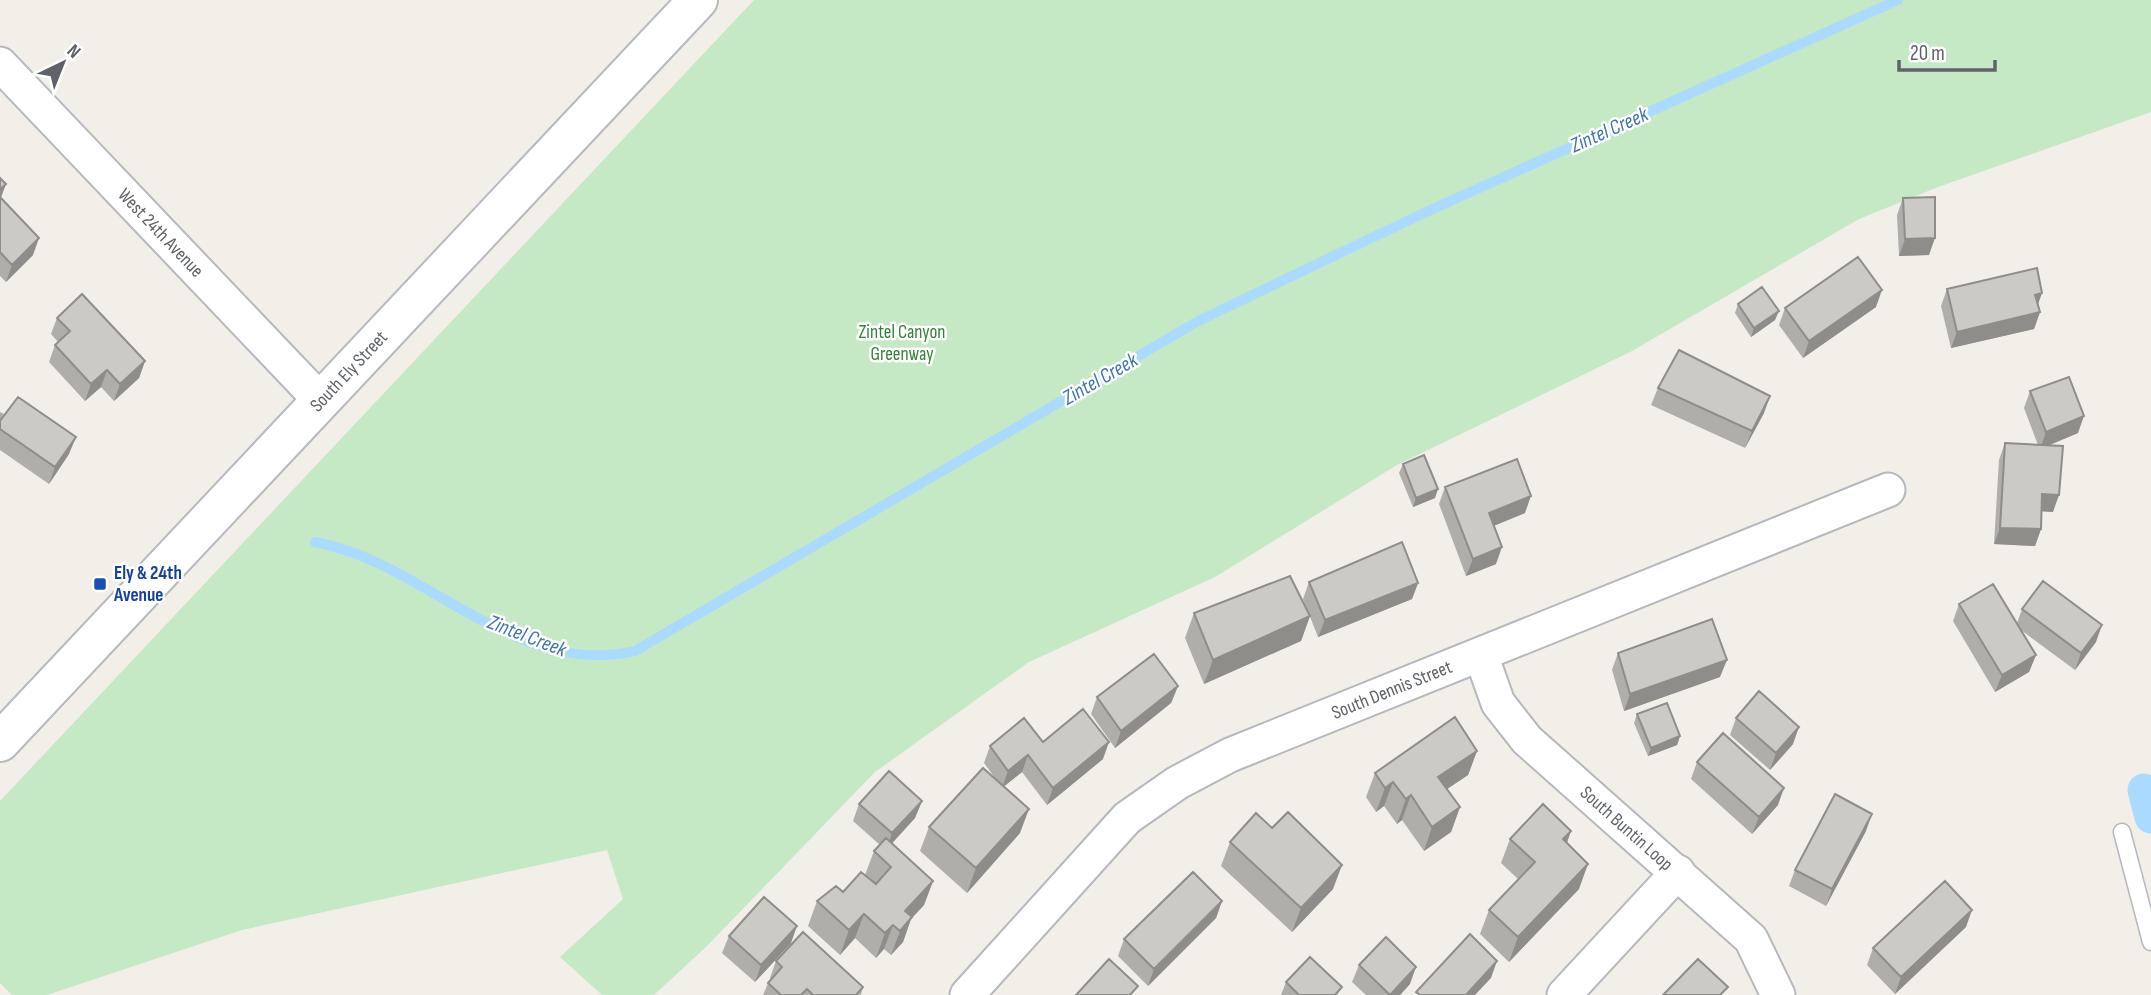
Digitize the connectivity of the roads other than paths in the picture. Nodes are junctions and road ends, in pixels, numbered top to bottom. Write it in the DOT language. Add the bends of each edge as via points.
graph roads {
  1 [pos="698,0"];
  2 [pos="0,65"];
  3 [pos="321,401"];
  4 [pos="1888,490"];
  5 [pos="1481,655"];
  6 [pos="0,742"];
  7 [pos="2122,832"];
  8 [pos="1678,872"];
  9 [pos="2151,943"];
  10 [pos="967,995"];
  11 [pos="1564,995"];
  12 [pos="1778,995"];
  1 -- 3 [label="street, South Ely Street"];
  2 -- 3 [label="street, West 24th Avenue"];
  3 -- 6 [label="street, South Ely Street"];
  4 -- 5 [label="street, South Dennis Street"];
  5 -- 8 [label="street, South Buntin Loop" via="1498,703 1527,740"];
  5 -- 10 [label="street, South Dennis Street" via="1230,755 1177,783 1127,818"];
  7 -- 9 [label="lane"];
  8 -- 11 [label="street"];
  8 -- 12 [label="street, South Buntin Loop" via="1751,939"];
}
